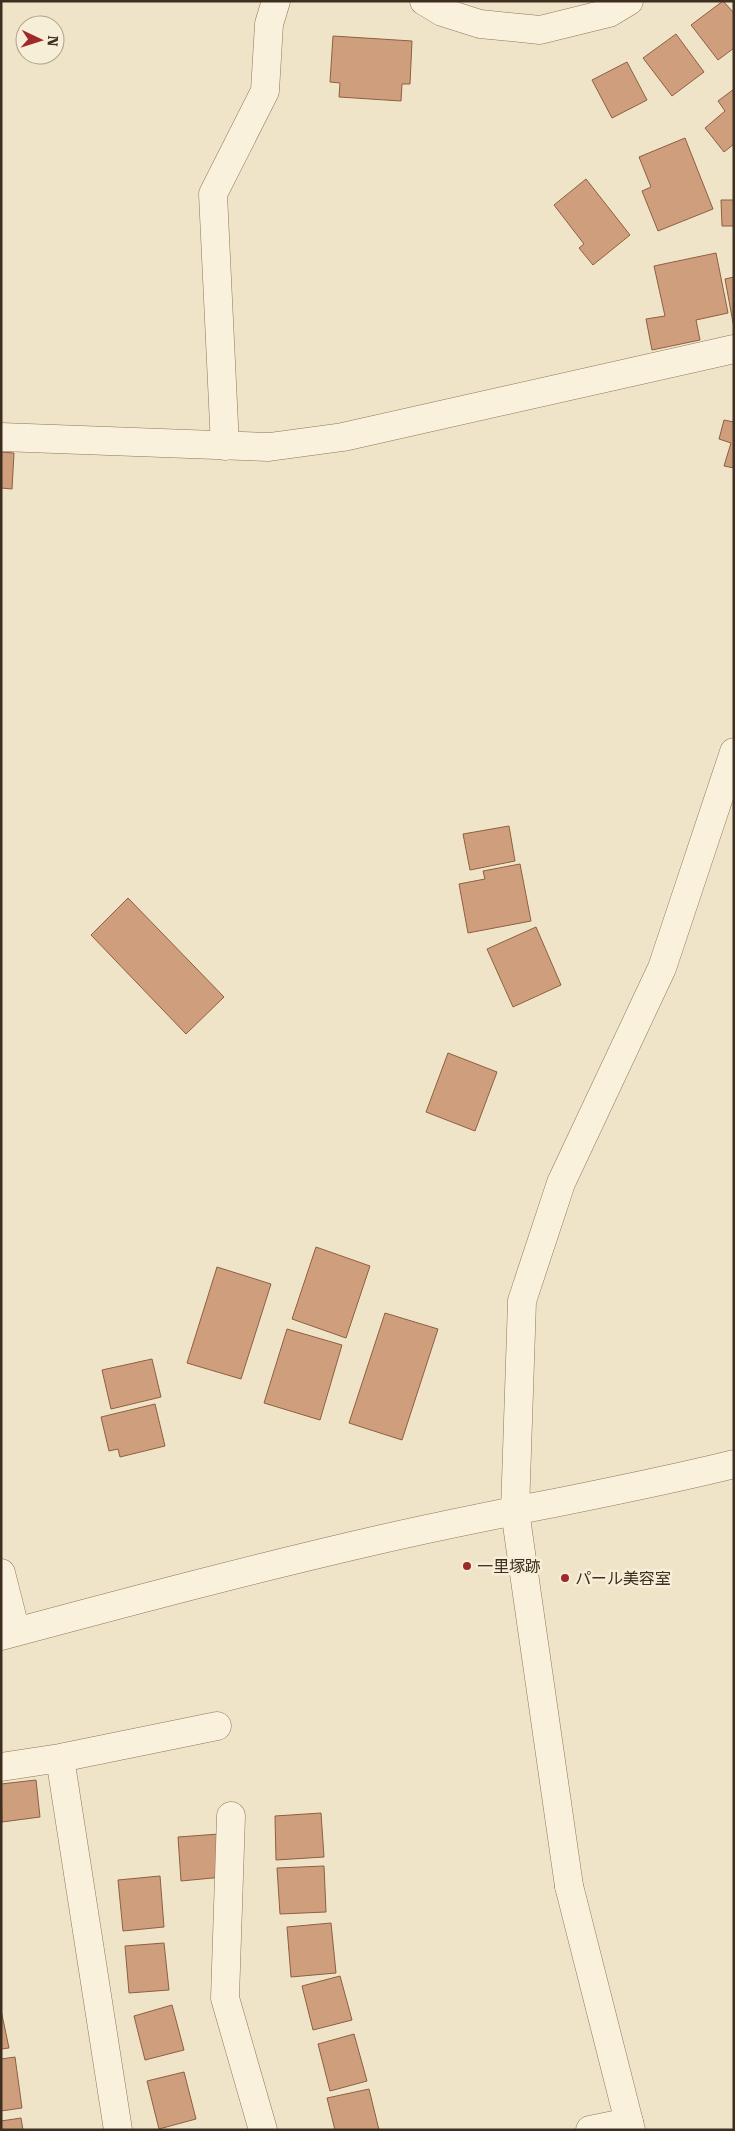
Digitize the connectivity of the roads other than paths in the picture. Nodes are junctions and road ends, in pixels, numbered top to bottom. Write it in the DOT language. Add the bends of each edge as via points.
graph roads {
  1 [pos="276,1"];
  2 [pos="424,1"];
  3 [pos="630,1"];
  4 [pos="734,349"];
  5 [pos="1,437"];
  6 [pos="225,446"];
  7 [pos="734,752"];
  8 [pos="734,1464"];
  9 [pos="515,1511"];
  10 [pos="1,1573"];
  11 [pos="9,1634"];
  12 [pos="217,1726"];
  13 [pos="60,1758"];
  14 [pos="1,1767"];
  15 [pos="231,1816"];
  16 [pos="630,2126"];
  17 [pos="118,2130"];
  18 [pos="263,2130"];
  19 [pos="590,2130"];
  1 -- 6 [label="street" via="269,24 265,90 213,194"];
  2 -- 3 [label="street" via="442,12 480,24 540,30 609,13"];
  4 -- 6 [label="street" via="343,437 269,447"];
  5 -- 6 [label="street"];
  7 -- 9 [label="street" via="662,968 560,1183 522,1301"];
  8 -- 9 [label="street" via="672,1480"];
  9 -- 11 [label="street" via="383,1539"];
  9 -- 16 [label="street" via="569,1886"];
  10 -- 11 [label="street"];
  12 -- 13 [label="street"];
  13 -- 14 [label="street"];
  13 -- 17 [label="street"];
  15 -- 18 [label="street" via="226,1998"];
  16 -- 19 [label="street"];
}
